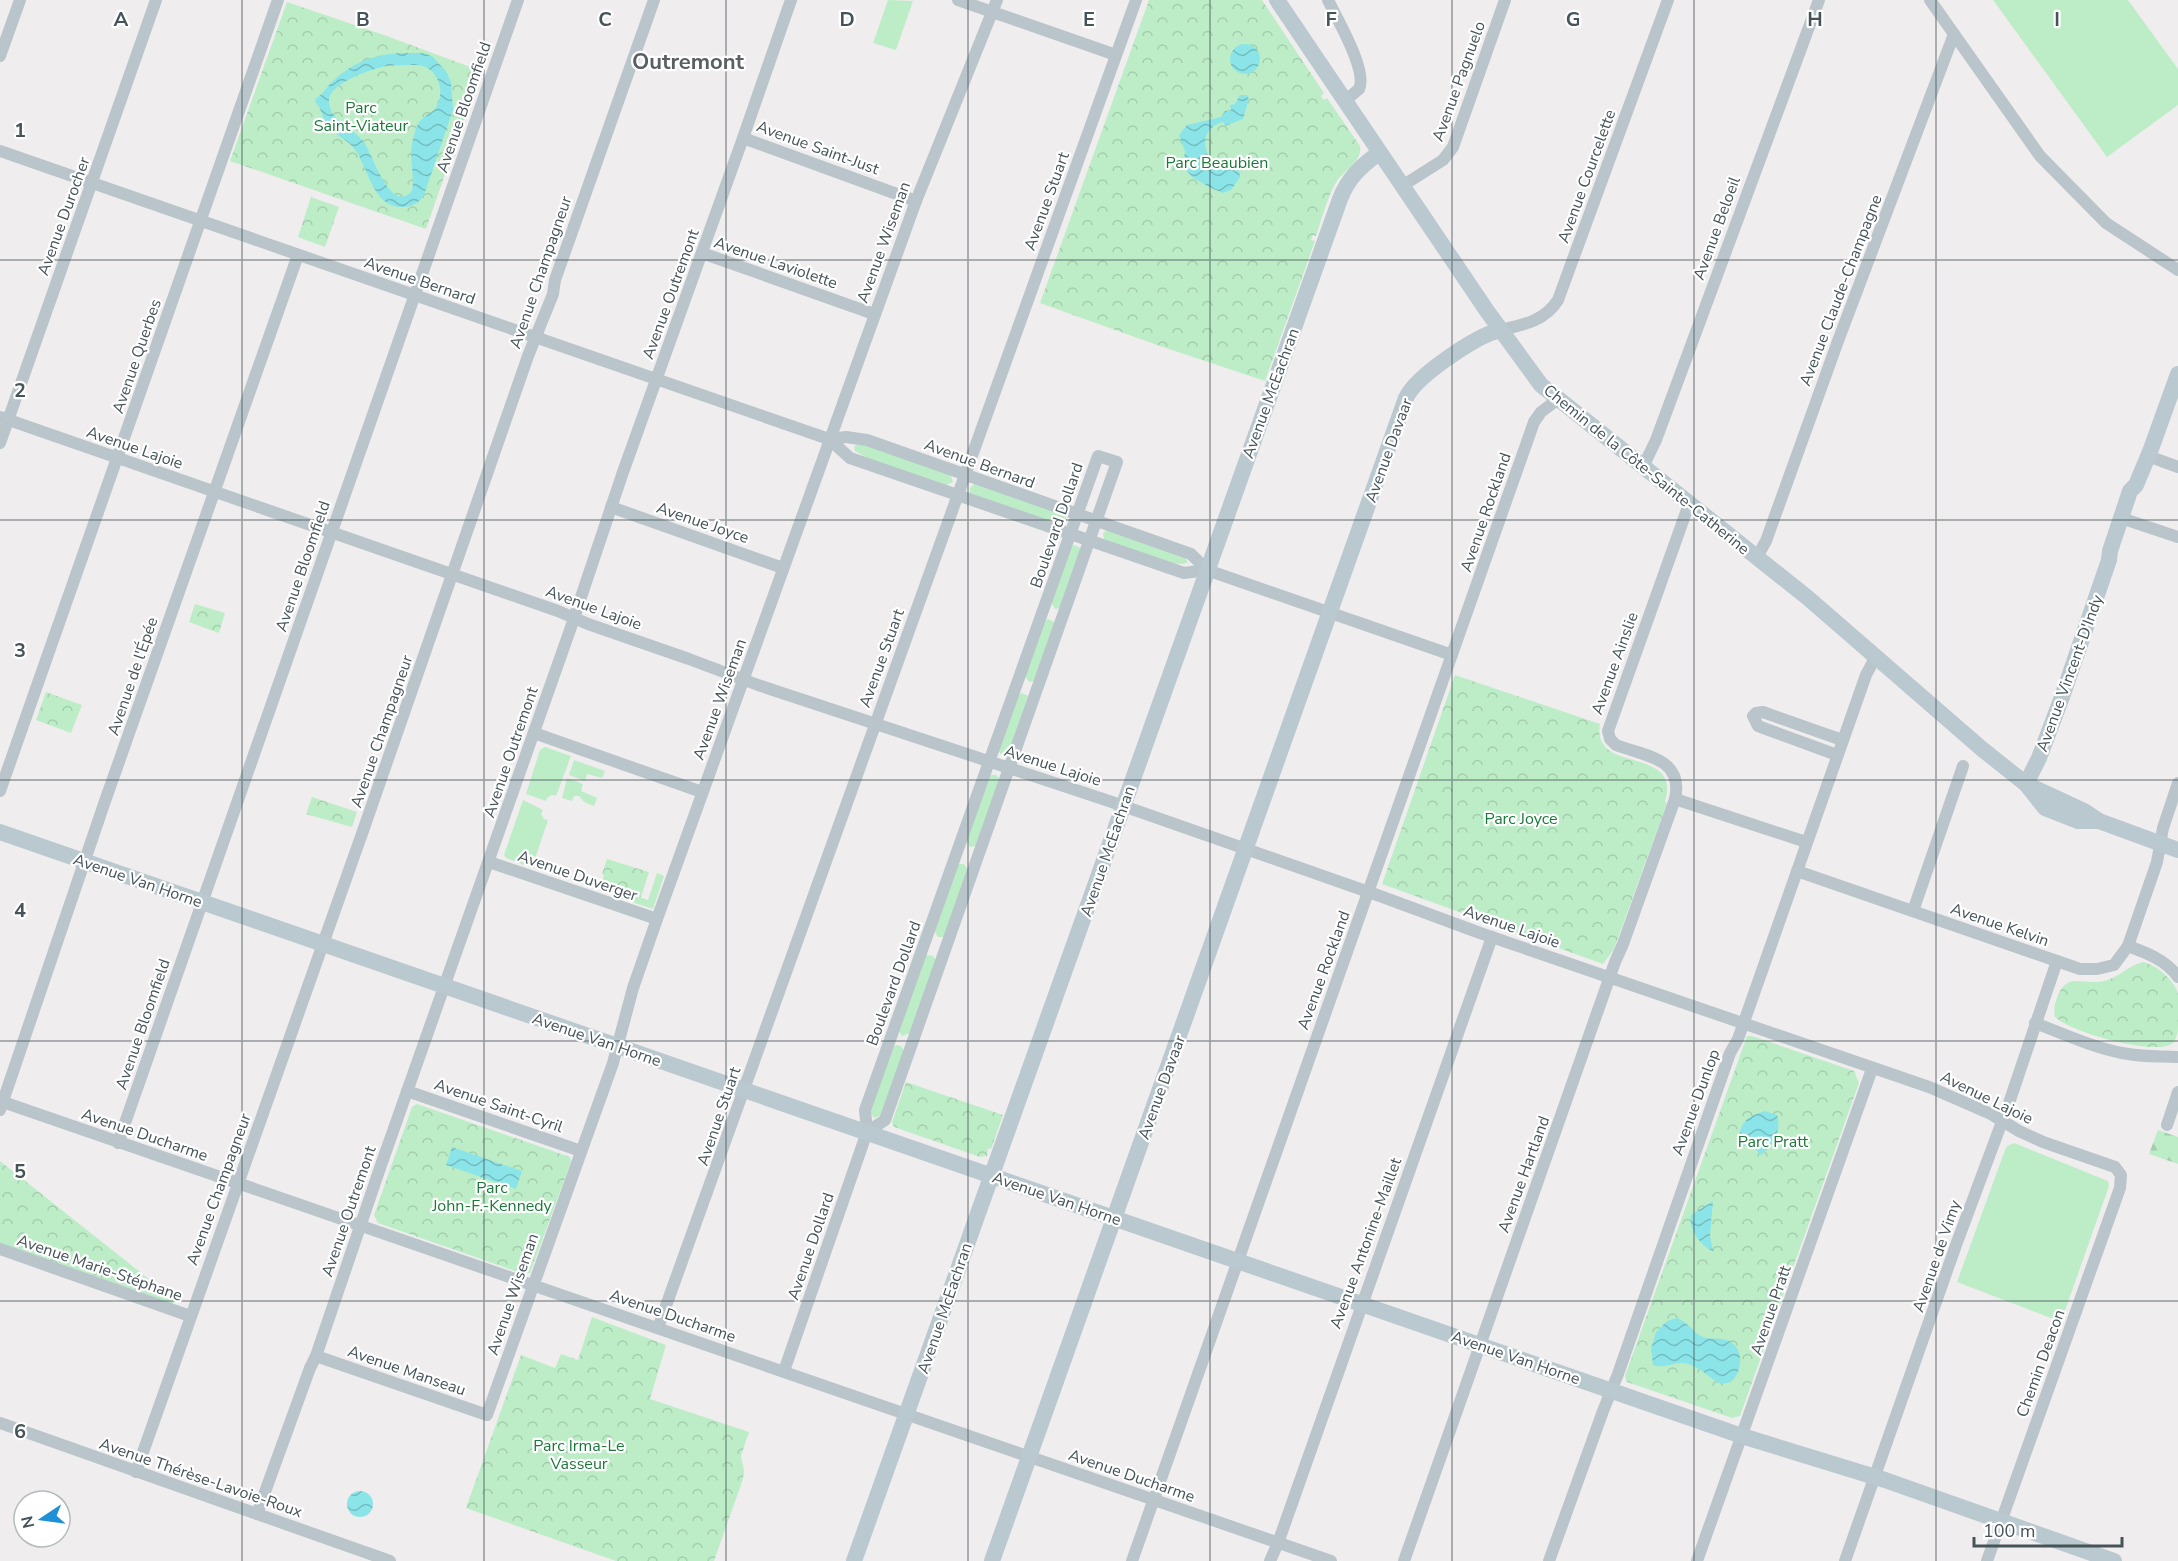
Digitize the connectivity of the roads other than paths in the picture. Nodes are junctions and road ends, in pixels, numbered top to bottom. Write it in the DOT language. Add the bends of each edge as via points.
graph roads {
  1 [pos="20,0"];
  2 [pos="156,0"];
  3 [pos="278,0"];
  4 [pos="518,0"];
  5 [pos="654,0"];
  6 [pos="791,0"];
  7 [pos="958,0"];
  8 [pos="1136,0"];
  9 [pos="1277,0"];
  10 [pos="1329,0"];
  11 [pos="1505,0"];
  12 [pos="1668,0"];
  13 [pos="1819,0"];
  14 [pos="1930,0"];
  15 [pos="995,6"];
  16 [pos="1954,34"];
  17 [pos="1116,55"];
  18 [pos="0,56"];
  19 [pos="1345,101"];
  20 [pos="743,138"];
  21 [pos="0,151"];
  22 [pos="1379,153"];
  23 [pos="92,183"];
  24 [pos="1402,186"];
  25 [pos="916,201"];
  26 [pos="200,221"];
  27 [pos="702,253"];
  28 [pos="298,255"];
  29 [pos="2178,270"];
  30 [pos="415,295"];
  31 [pos="874,314"];
  32 [pos="1500,330"];
  33 [pos="536,338"];
  34 [pos="2178,374"];
  35 [pos="657,379"];
  36 [pos="1557,400"];
  37 [pos="4,418"];
  38 [pos="829,439"];
  39 [pos="0,443"];
  40 [pos="2148,456"];
  41 [pos="118,458"];
  42 [pos="1643,467"];
  43 [pos="2178,467"];
  44 [pos="964,476"];
  45 [pos="214,492"];
  46 [pos="957,494"];
  47 [pos="1689,504"];
  48 [pos="611,507"];
  49 [pos="1077,514"];
  50 [pos="2124,520"];
  51 [pos="1097,521"];
  52 [pos="332,532"];
  53 [pos="1070,534"];
  54 [pos="2178,537"];
  55 [pos="1090,540"];
  56 [pos="1757,557"];
  57 [pos="783,568"];
  58 [pos="1207,570"];
  59 [pos="452,575"];
  60 [pos="1330,612"];
  61 [pos="573,618"];
  62 [pos="1452,655"];
  63 [pos="1876,656"];
  64 [pos="743,679"];
  65 [pos="875,724"];
  66 [pos="534,734"];
  67 [pos="1842,740"];
  68 [pos="1837,754"];
  69 [pos="989,762"];
  70 [pos="1964,766"];
  71 [pos="1009,768"];
  72 [pos="2178,783"];
  73 [pos="2026,784"];
  74 [pos="0,791"];
  75 [pos="702,792"];
  76 [pos="1675,799"];
  77 [pos="1122,806"];
  78 [pos="0,832"];
  79 [pos="1806,842"];
  80 [pos="2162,844"];
  81 [pos="1245,849"];
  82 [pos="2178,849"];
  83 [pos="85,861"];
  84 [pos="489,862"];
  85 [pos="1797,871"];
  86 [pos="1368,892"];
  87 [pos="202,902"];
  88 [pos="1913,911"];
  89 [pos="657,919"];
  90 [pos="1492,937"];
  91 [pos="322,944"];
  92 [pos="2128,946"];
  93 [pos="2057,961"];
  94 [pos="1610,977"];
  95 [pos="2178,977"];
  96 [pos="444,986"];
  97 [pos="1743,1023"];
  98 [pos="2035,1023"];
  99 [pos="617,1046"];
  100 [pos="2178,1057"];
  101 [pos="1872,1069"];
  102 [pos="744,1090"];
  103 [pos="407,1091"];
  104 [pos="2178,1092"];
  105 [pos="1,1106"];
  106 [pos="2002,1121"];
  107 [pos="2167,1125"];
  108 [pos="867,1132"];
  109 [pos="118,1143"];
  110 [pos="581,1150"];
  111 [pos="992,1175"];
  112 [pos="2121,1175"];
  113 [pos="237,1184"];
  114 [pos="1115,1218"];
  115 [pos="360,1225"];
  116 [pos="0,1249"];
  117 [pos="1237,1261"];
  118 [pos="533,1284"];
  119 [pos="1361,1303"];
  120 [pos="190,1316"];
  121 [pos="658,1328"];
  122 [pos="1480,1345"];
  123 [pos="316,1356"];
  124 [pos="784,1371"];
  125 [pos="1611,1390"];
  126 [pos="907,1413"];
  127 [pos="487,1415"];
  128 [pos="0,1424"];
  129 [pos="1742,1436"];
  130 [pos="1029,1457"];
  131 [pos="136,1472"];
  132 [pos="1875,1478"];
  133 [pos="1153,1499"];
  134 [pos="257,1514"];
  135 [pos="2001,1520"];
  136 [pos="1278,1543"];
  137 [pos="390,1561"];
  138 [pos="854,1561"];
  139 [pos="992,1561"];
  140 [pos="1132,1561"];
  141 [pos="1270,1561"];
  142 [pos="1331,1561"];
  143 [pos="1404,1561"];
  144 [pos="1549,1561"];
  145 [pos="1697,1561"];
  146 [pos="1845,1561"];
  147 [pos="1987,1561"];
  148 [pos="2114,1561"];
  1 -- 18 [label="street"];
  2 -- 23 [label="street, Avenue Durocher"];
  3 -- 26 [label="street, Avenue Querbes"];
  4 -- 30 [label="street, Avenue Bloomfield"];
  5 -- 33 [label="street, Avenue Champagneur"];
  6 -- 20 [label="street, Avenue Outremont"];
  7 -- 15 [label="street"];
  8 -- 17 [label="street, Avenue Stuart"];
  9 -- 19 [label="main road, Chemin de la Côte-Sainte-Catherine"];
  10 -- 19 [label="street" via="1362,80 1359,89"];
  11 -- 24 [label="street, Avenue Pagnuelo" via="1452,147 1443,160"];
  12 -- 32 [label="street, Avenue Courcelette" via="1558,300 1538,319"];
  13 -- 42 [label="street, Avenue Beloeil"];
  14 -- 16 [label="street"];
  15 -- 17 [label="street"];
  15 -- 25 [label="street, Avenue Wiseman"];
  16 -- 29 [label="street" via="2046,164 2106,223"];
  16 -- 56 [label="street, Avenue Claude-Champagne"];
  17 -- 44 [label="street, Avenue Stuart"];
  19 -- 22 [label="main road, Chemin de la Côte-Sainte-Catherine"];
  20 -- 25 [label="street, Avenue Saint-Just"];
  20 -- 27 [label="street, Avenue Outremont"];
  21 -- 23 [label="street, Avenue Bernard"];
  22 -- 24 [label="main road, Chemin de la Côte-Sainte-Catherine"];
  22 -- 58 [label="main road, Avenue McEachran" via="1355,173 1342,193"];
  23 -- 26 [label="street, Avenue Bernard"];
  23 -- 37 [label="street, Avenue Durocher"];
  24 -- 32 [label="main road, Chemin de la Côte-Sainte-Catherine"];
  25 -- 31 [label="street, Avenue Wiseman"];
  26 -- 28 [label="street, Avenue Bernard"];
  26 -- 41 [label="street, Avenue Querbes"];
  27 -- 31 [label="street, Avenue Laviolette"];
  27 -- 35 [label="street, Avenue Outremont"];
  28 -- 30 [label="street, Avenue Bernard"];
  28 -- 45 [label="street, Avenue de l'Épée"];
  30 -- 33 [label="street, Avenue Bernard"];
  30 -- 52 [label="street, Avenue Bloomfield"];
  31 -- 38 [label="street, Avenue Wiseman"];
  32 -- 36 [label="main road, Chemin de la Côte-Sainte-Catherine" via="1533,376"];
  32 -- 60 [label="main road, Avenue Davaar" via="1487,333 1430,371 1408,394"];
  33 -- 35 [label="street, Avenue Bernard"];
  33 -- 59 [label="street, Avenue Champagneur"];
  34 -- 40 [label="main road, Avenue Vincent-D'Indy"];
  35 -- 38 [label="street, Avenue Bernard"];
  35 -- 48 [label="street, Avenue Outremont"];
  36 -- 42 [label="main road, Chemin de la Côte-Sainte-Catherine"];
  36 -- 62 [label="street, Avenue Rockland" via="1536,418"];
  37 -- 39 [label="street, Avenue Durocher"];
  37 -- 41 [label="street, Avenue Lajoie"];
  38 -- 44 [label="street, Avenue Bernard" via="867,440"];
  38 -- 46 [label="street, Avenue Bernard" via="850,458"];
  38 -- 57 [label="street, Avenue Wiseman"];
  40 -- 43 [label="street"];
  40 -- 50 [label="main road, Avenue Vincent-D'Indy" via="2130,491"];
  41 -- 45 [label="street, Avenue Lajoie"];
  41 -- 74 [label="street, Avenue Querbes"];
  42 -- 47 [label="main road, Chemin de la Côte-Sainte-Catherine"];
  44 -- 46 [label="street, Avenue Stuart"];
  44 -- 49 [label="street, Avenue Bernard"];
  45 -- 52 [label="street, Avenue Lajoie"];
  45 -- 83 [label="street, Avenue de l'Épée"];
  46 -- 53 [label="street, Avenue Bernard"];
  46 -- 65 [label="street, Avenue Stuart"];
  47 -- 56 [label="main road, Chemin de la Côte-Sainte-Catherine"];
  47 -- 76 [label="street, Avenue Ainslie" via="1608,731 1616,744 1671,768 1676,778"];
  48 -- 57 [label="street, Avenue Joyce"];
  48 -- 61 [label="street, Avenue Outremont"];
  49 -- 51 [label="street, Avenue Bernard"];
  49 -- 51 [label="street, Boulevard Dollard" via="1098,456 1117,462"];
  49 -- 53 [label="street, Boulevard Dollard"];
  50 -- 54 [label="street"];
  50 -- 73 [label="main road, Avenue Vincent-D'Indy" via="2062,696"];
  51 -- 55 [label="street, Boulevard Dollard"];
  51 -- 58 [label="street, Avenue Bernard" via="1191,554"];
  52 -- 59 [label="street, Avenue Lajoie"];
  52 -- 87 [label="street, Avenue Bloomfield"];
  53 -- 55 [label="street, Avenue Bernard"];
  53 -- 69 [label="street, Boulevard Dollard"];
  55 -- 58 [label="street, Avenue Bernard" via="1184,573"];
  55 -- 71 [label="street, Boulevard Dollard"];
  56 -- 63 [label="main road, Chemin de la Côte-Sainte-Catherine"];
  57 -- 64 [label="street, Avenue Wiseman"];
  58 -- 60 [label="street"];
  58 -- 77 [label="main road, Avenue McEachran"];
  59 -- 61 [label="street, Avenue Lajoie"];
  59 -- 91 [label="street, Avenue Champagneur"];
  60 -- 62 [label="street"];
  60 -- 81 [label="main road, Avenue Davaar"];
  61 -- 64 [label="street, Avenue Lajoie"];
  61 -- 66 [label="street, Avenue Outremont"];
  62 -- 86 [label="street, Avenue Rockland"];
  63 -- 67 [label="street, Avenue Dunlop"];
  63 -- 73 [label="main road, Chemin de la Côte-Sainte-Catherine"];
  64 -- 65 [label="street, Avenue Lajoie"];
  64 -- 75 [label="street, Avenue Wiseman"];
  65 -- 69 [label="street, Avenue Lajoie"];
  65 -- 102 [label="street, Avenue Stuart"];
  66 -- 75 [label="street"];
  66 -- 84 [label="street, Avenue Outremont"];
  67 -- 68 [label="street, Avenue Dunlop"];
  67 -- 68 [label="street" via="1763,712 1753,716 1758,726"];
  68 -- 79 [label="street, Avenue Dunlop"];
  69 -- 71 [label="street, Avenue Lajoie"];
  69 -- 108 [label="street, Boulevard Dollard" via="865,1110"];
  70 -- 88 [label="street"];
  71 -- 77 [label="street, Avenue Lajoie"];
  71 -- 108 [label="street, Boulevard Dollard" via="885,1120"];
  72 -- 80 [label="street" via="2163,828"];
  73 -- 80 [label="main road, Chemin de la Côte-Sainte-Catherine" via="2045,808 2078,821 2098,821"];
  75 -- 89 [label="street, Avenue Wiseman"];
  76 -- 79 [label="street"];
  76 -- 94 [label="street, Avenue Hartland"];
  77 -- 81 [label="street, Avenue Lajoie"];
  77 -- 111 [label="main road, Avenue McEachran"];
  78 -- 83 [label="main road, Avenue Van Horne"];
  79 -- 85 [label="street, Avenue Dunlop"];
  80 -- 82 [label="main road, Chemin de la Côte-Sainte-Catherine"];
  80 -- 92 [label="street"];
  81 -- 86 [label="street, Avenue Lajoie"];
  81 -- 114 [label="main road, Avenue Davaar"];
  83 -- 87 [label="main road, Avenue Van Horne"];
  83 -- 105 [label="street, Avenue de l'Épée"];
  84 -- 89 [label="street, Avenue Duverger"];
  84 -- 96 [label="street, Avenue Outremont"];
  85 -- 88 [label="street, Avenue Kelvin"];
  85 -- 97 [label="street, Avenue Dunlop"];
  86 -- 90 [label="street, Avenue Lajoie"];
  86 -- 117 [label="street, Avenue Rockland"];
  87 -- 91 [label="main road, Avenue Van Horne"];
  87 -- 109 [label="street, Avenue Bloomfield"];
  88 -- 93 [label="street, Avenue Kelvin"];
  89 -- 99 [label="street, Avenue Wiseman"];
  90 -- 94 [label="street, Avenue Lajoie"];
  90 -- 119 [label="street, Avenue Antonine-Maillet"];
  91 -- 96 [label="main road, Avenue Van Horne"];
  91 -- 113 [label="street, Avenue Champagneur"];
  92 -- 93 [label="street, Avenue Kelvin" via="2114,965 2106,968 2080,969"];
  92 -- 95 [label="street" via="2160,960"];
  93 -- 98 [label="street, Avenue de Vimy"];
  94 -- 97 [label="street, Avenue Lajoie"];
  94 -- 122 [label="street, Avenue Hartland"];
  96 -- 99 [label="main road, Avenue Van Horne"];
  96 -- 103 [label="street, Avenue Outremont"];
  97 -- 101 [label="street, Avenue Lajoie"];
  97 -- 125 [label="street, Avenue Dunlop"];
  98 -- 100 [label="street" via="2124,1054"];
  98 -- 106 [label="street, Avenue de Vimy"];
  99 -- 102 [label="main road, Avenue Van Horne"];
  99 -- 110 [label="street, Avenue Wiseman"];
  101 -- 106 [label="street, Avenue Lajoie" via="1929,1087"];
  101 -- 129 [label="street, Avenue Pratt"];
  102 -- 108 [label="main road, Avenue Van Horne"];
  102 -- 121 [label="street, Avenue Stuart"];
  103 -- 110 [label="street, Avenue Saint-Cyril"];
  103 -- 115 [label="street, Avenue Outremont"];
  104 -- 107 [label="street"];
  105 -- 109 [label="street, Avenue Ducharme"];
  106 -- 112 [label="street, Avenue Lajoie" via="2060,1149 2115,1167"];
  106 -- 132 [label="street, Avenue de Vimy"];
  108 -- 111 [label="main road, Avenue Van Horne"];
  108 -- 124 [label="street, Avenue Dollard"];
  109 -- 113 [label="street, Avenue Ducharme"];
  110 -- 118 [label="street, Avenue Wiseman"];
  111 -- 114 [label="main road, Avenue Van Horne"];
  111 -- 126 [label="main road, Avenue McEachran"];
  112 -- 135 [label="street, Chemin Deacon" via="2120,1188"];
  113 -- 115 [label="street, Avenue Ducharme"];
  113 -- 120 [label="street, Avenue Champagneur"];
  114 -- 117 [label="main road, Avenue Van Horne"];
  114 -- 130 [label="main road, Avenue Davaar"];
  115 -- 118 [label="street, Avenue Ducharme"];
  115 -- 123 [label="street, Avenue Outremont"];
  116 -- 120 [label="street, Avenue Marie-Stéphane"];
  117 -- 119 [label="main road, Avenue Van Horne"];
  117 -- 133 [label="street, Avenue Rockland"];
  118 -- 121 [label="street, Avenue Ducharme"];
  118 -- 127 [label="street, Avenue Wiseman"];
  119 -- 122 [label="main road, Avenue Van Horne"];
  119 -- 136 [label="street, Avenue Antonine-Maillet"];
  120 -- 131 [label="street, Avenue Champagneur"];
  121 -- 124 [label="street, Avenue Ducharme"];
  122 -- 125 [label="main road, Avenue Van Horne"];
  122 -- 143 [label="street, Avenue Hartland"];
  123 -- 127 [label="street, Avenue Manseau"];
  123 -- 134 [label="street, Avenue Outremont"];
  124 -- 126 [label="street, Avenue Ducharme"];
  125 -- 129 [label="main road, Avenue Van Horne"];
  125 -- 144 [label="street, Avenue Dunlop"];
  126 -- 130 [label="street, Avenue Ducharme"];
  126 -- 138 [label="main road, Avenue McEachran"];
  128 -- 131 [label="street, Avenue Thérèse-Lavoie-Roux"];
  129 -- 132 [label="main road, Avenue Van Horne"];
  129 -- 145 [label="street, Avenue Pratt"];
  130 -- 133 [label="street, Avenue Ducharme"];
  130 -- 139 [label="main road, Avenue Davaar"];
  131 -- 134 [label="street, Avenue Thérèse-Lavoie-Roux"];
  132 -- 135 [label="main road, Avenue Van Horne"];
  132 -- 146 [label="street, Avenue de Vimy"];
  133 -- 136 [label="street, Avenue Ducharme"];
  133 -- 140 [label="street, Avenue Rockland"];
  134 -- 137 [label="street, Avenue Thérèse-Lavoie-Roux"];
  135 -- 147 [label="street, Chemin Deacon"];
  135 -- 148 [label="main road, Avenue Van Horne"];
  136 -- 141 [label="street, Avenue Antonine-Maillet"];
  136 -- 142 [label="street, Avenue Ducharme"];
}
